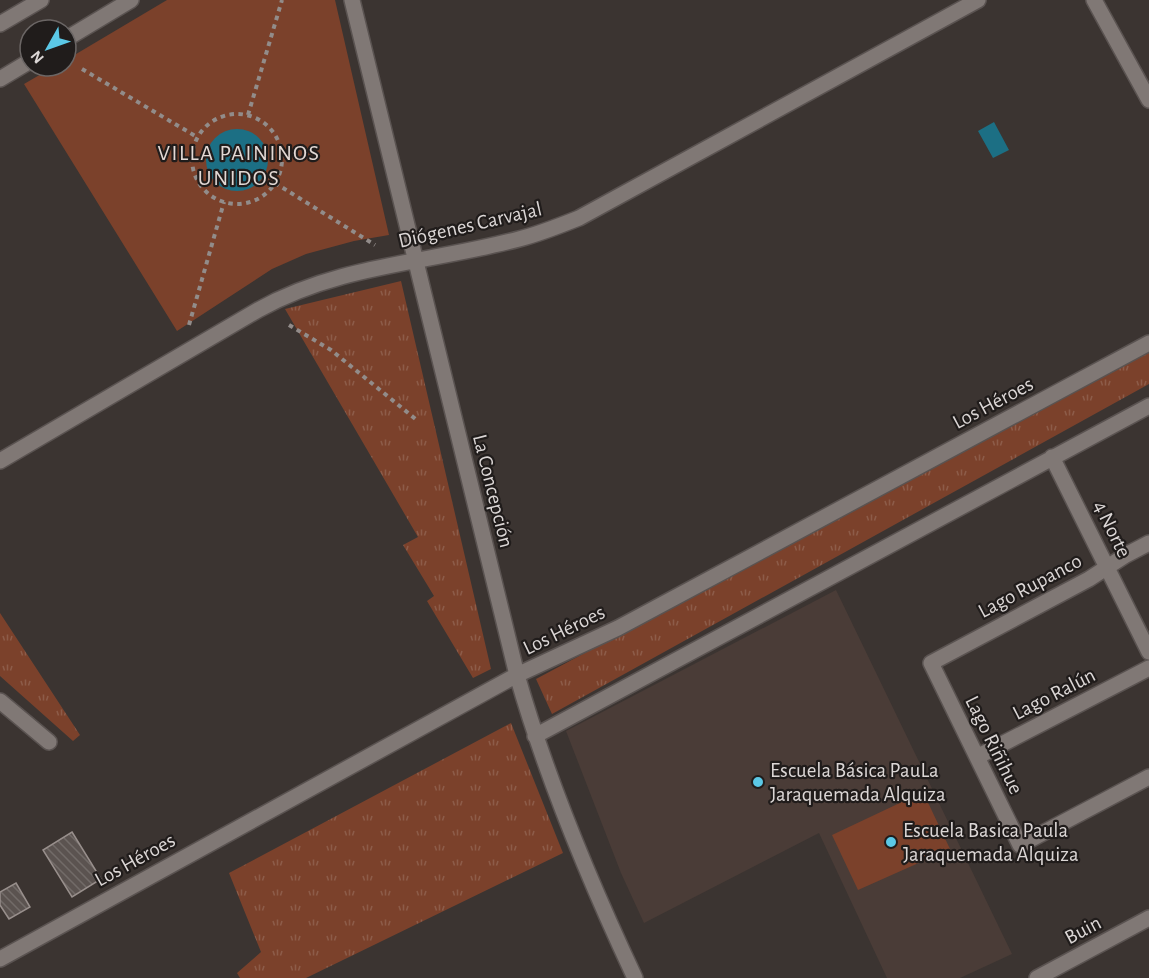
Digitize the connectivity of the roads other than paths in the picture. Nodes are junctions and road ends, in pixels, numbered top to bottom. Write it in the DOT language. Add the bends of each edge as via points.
graph roads {
  1 [pos="41,0"];
  2 [pos="131,0"];
  3 [pos="352,0"];
  4 [pos="978,0"];
  5 [pos="1094,0"];
  6 [pos="0,24"];
  7 [pos="78,32"];
  8 [pos="18,68"];
  9 [pos="0,79"];
  10 [pos="1149,100"];
  11 [pos="414,261"];
  12 [pos="1149,343"];
  13 [pos="1149,406"];
  14 [pos="1052,457"];
  15 [pos="0,461"];
  16 [pos="1149,543"];
  17 [pos="1107,567"];
  18 [pos="1149,652"];
  19 [pos="931,663"];
  20 [pos="1149,668"];
  21 [pos="518,675"];
  22 [pos="0,701"];
  23 [pos="535,736"];
  24 [pos="49,742"];
  25 [pos="977,757"];
  26 [pos="1149,777"];
  27 [pos="1149,918"];
  28 [pos="0,958"];
  29 [pos="635,978"];
  30 [pos="1037,978"];
  1 -- 6 [label="street"];
  2 -- 7 [label="street"];
  3 -- 11 [label="street, La Concepción"];
  4 -- 11 [label="street, Diógenes Carvajal" via="579,218 519,239"];
  5 -- 10 [label="street"];
  8 -- 9 [label="street"];
  11 -- 15 [label="street, Diógenes Carvajal" via="336,277 276,300"];
  11 -- 21 [label="street, La Concepción"];
  12 -- 21 [label="street, Los Héroes" via="618,627"];
  13 -- 14 [label="street"];
  14 -- 17 [label="street, 4 Norte"];
  14 -- 23 [label="street"];
  16 -- 17 [label="street, Lago Rupanco"];
  17 -- 18 [label="street, 4 Norte"];
  17 -- 19 [label="street, Lago Rupanco"];
  19 -- 25 [label="street, Lago Riñihue"];
  20 -- 25 [label="street, Lago Ralún"];
  21 -- 23 [label="street, La Concepción"];
  21 -- 28 [label="street, Los Héroes"];
  22 -- 24 [label="street"];
  23 -- 29 [label="street, La Concepción" via="565,818"];
  25 -- 26 [label="street, Lago Riñihue" via="1020,845"];
  27 -- 30 [label="street, Buin"];
}
